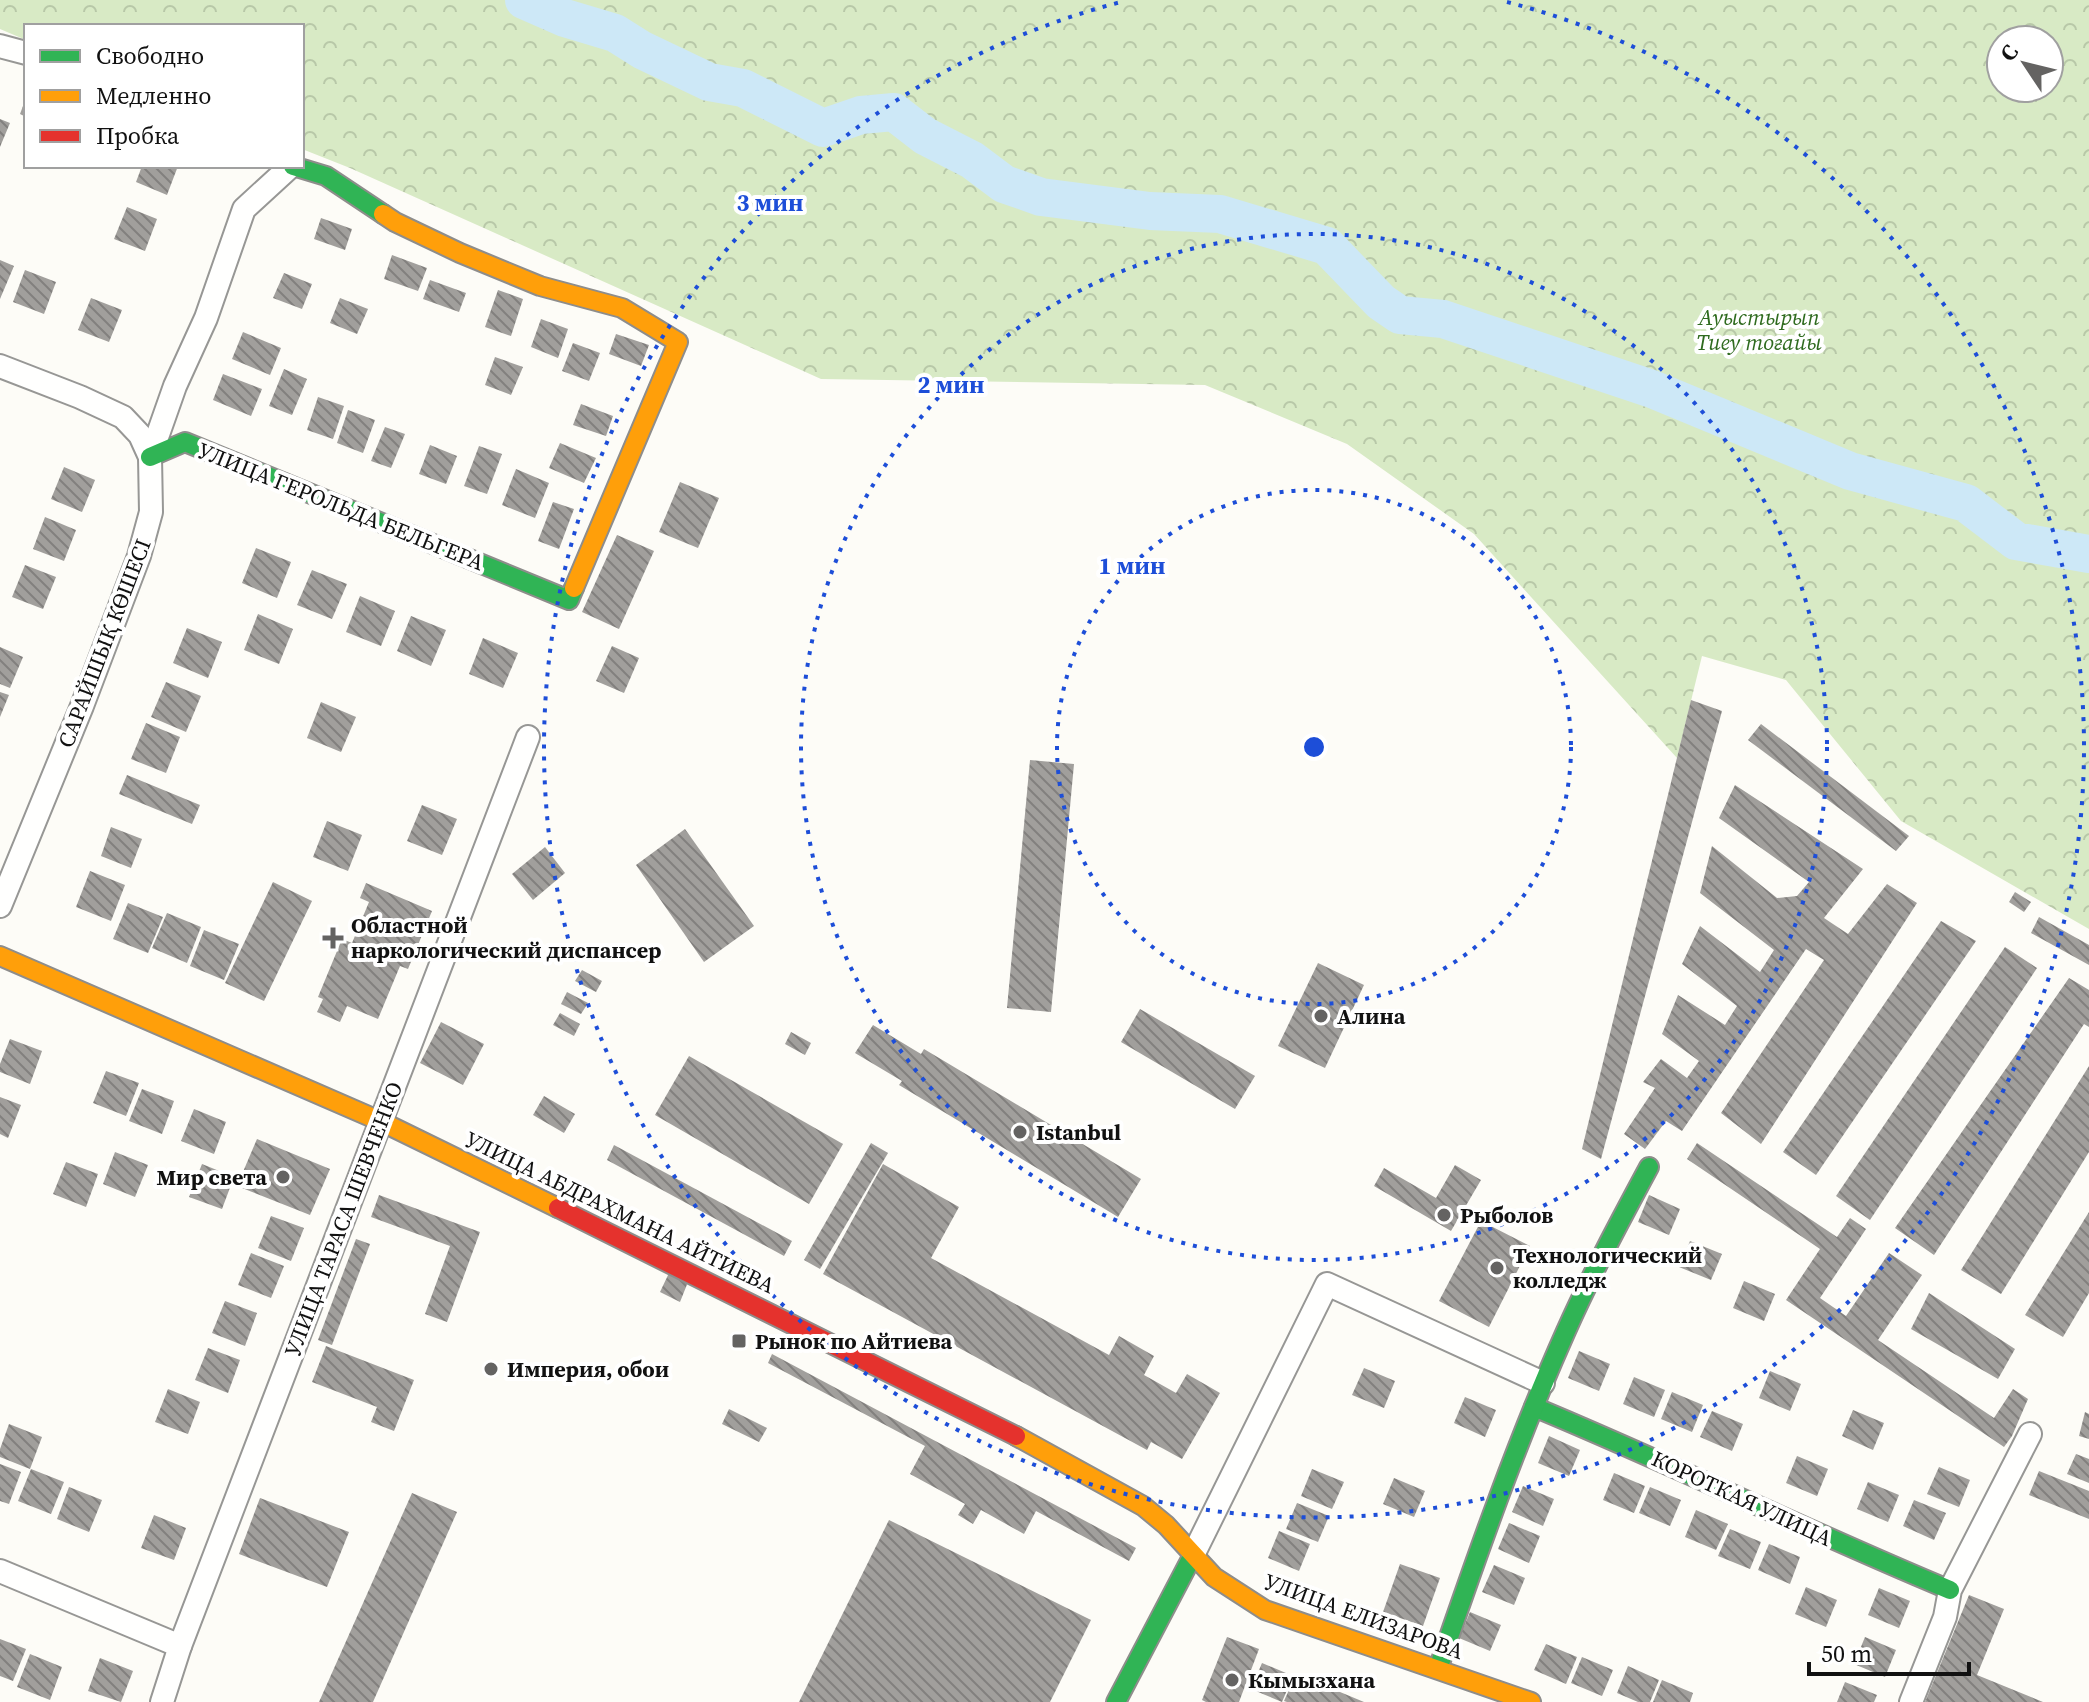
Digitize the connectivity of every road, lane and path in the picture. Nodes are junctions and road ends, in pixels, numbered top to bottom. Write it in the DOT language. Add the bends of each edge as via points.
graph roads {
  1 [pos="0,46"];
  2 [pos="24,52"];
  3 [pos="290,168"];
  4 [pos="299,168"];
  5 [pos="0,366"];
  6 [pos="150,457"];
  7 [pos="528,737"];
  8 [pos="0,906"];
  9 [pos="0,956"];
  10 [pos="380,1121"];
  11 [pos="1649,1167"];
  12 [pos="1543,1383"];
  13 [pos="1534,1407"];
  14 [pos="2030,1434"];
  15 [pos="1193,1555"];
  16 [pos="0,1571"];
  17 [pos="1950,1590"];
  18 [pos="180,1646"];
  19 [pos="1438,1669"];
  20 [pos="162,1702"];
  21 [pos="1116,1702"];
  22 [pos="1531,1702"];
  23 [pos="1911,1702"];
  1 -- 2 [label="street"];
  3 -- 6 [label="street, САРАЙШЫҚ КӨШЕСІ" via="244,209"];
  4 -- 6 [label="street, УЛИЦА ГЕРОЛЬДА БЕЛЬГЕРА" via="326,176 395,222 460,253 540,286 622,308 678,342 569,600 185,442"];
  5 -- 6 [label="street" via="123,417 140,435"];
  6 -- 8 [label="street, САРАЙШЫҚ КӨШЕСІ" via="151,512 139,556"];
  7 -- 10 [label="street, УЛИЦА ТАРАСА ШЕВЧЕНКО"];
  9 -- 10 [label="street, УЛИЦА АБДРАХМАНА АЙТИЕВА"];
  10 -- 15 [label="street, УЛИЦА АБДРАХМАНА АЙТИЕВА" via="1037,1446 1143,1506"];
  10 -- 18 [label="street, УЛИЦА ТАРАСА ШЕВЧЕНКО"];
  11 -- 12 [label="street"];
  12 -- 13 [label="street"];
  12 -- 15 [label="street" via="1327,1284"];
  13 -- 17 [label="street, КОРОТКАЯ УЛИЦА"];
  13 -- 19 [label="street"];
  14 -- 17 [label="street"];
  15 -- 19 [label="street, УЛИЦА ЕЛИЗАРОВА" via="1214,1577 1265,1610"];
  15 -- 21 [label="street"];
  16 -- 18 [label="street"];
  17 -- 23 [label="street" via="1945,1617"];
  18 -- 20 [label="street, УЛИЦА ТАРАСА ШЕВЧЕНКО"];
  19 -- 22 [label="street, УЛИЦА ЕЛИЗАРОВА"];
}
